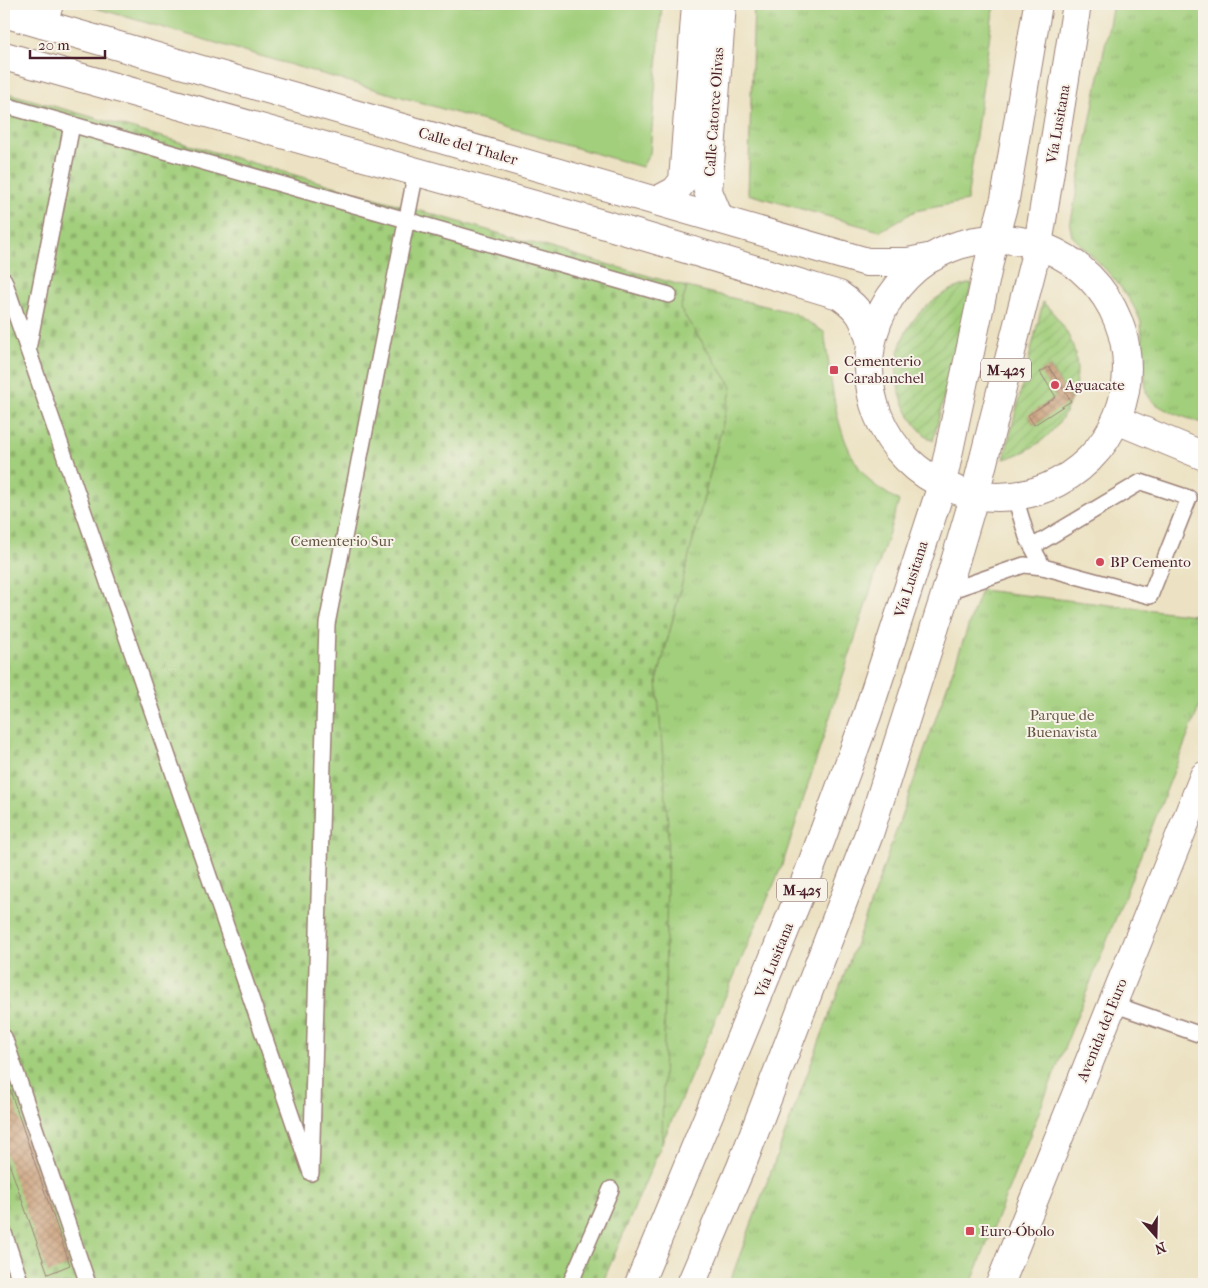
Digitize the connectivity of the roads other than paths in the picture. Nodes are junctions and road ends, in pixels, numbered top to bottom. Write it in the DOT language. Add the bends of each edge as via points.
graph roads {
  1 [pos="696,4"];
  2 [pos="722,4"];
  3 [pos="1038,4"];
  4 [pos="1077,4"];
  5 [pos="4,13"];
  6 [pos="46,14"];
  7 [pos="4,56"];
  8 [pos="4,105"];
  9 [pos="72,125"];
  10 [pos="416,172"];
  11 [pos="658,200"];
  12 [pos="719,218"];
  13 [pos="406,220"];
  14 [pos="994,239"];
  15 [pos="1038,245"];
  16 [pos="933,257"];
  17 [pos="4,280"];
  18 [pos="669,295"];
  19 [pos="872,343"];
  20 [pos="28,350"];
  21 [pos="1117,420"];
  22 [pos="1204,456"];
  23 [pos="941,488"];
  24 [pos="974,494"];
  25 [pos="1014,494"];
  26 [pos="1032,547"];
  27 [pos="1043,567"];
  28 [pos="946,592"];
  29 [pos="1204,776"];
  30 [pos="1113,1004"];
  31 [pos="1204,1036"];
  32 [pos="4,1037"];
  33 [pos="610,1189"];
  34 [pos="4,1233"];
  35 [pos="21,1284"];
  36 [pos="88,1284"];
  37 [pos="570,1284"];
  38 [pos="639,1284"];
  39 [pos="691,1284"];
  40 [pos="1000,1284"];
  1 -- 11 [label="street, Calle Catorce Olivas" via="683,181 675,192"];
  2 -- 12 [label="street, Calle Catorce Olivas" via="708,191"];
  3 -- 14 [label="street, M-425" via="1005,199"];
  4 -- 15 [label="street, Vía Lusitana / M-425"];
  5 -- 6 [label="street, Calle del Thaler"];
  6 -- 11 [label="street, Calle del Thaler"];
  7 -- 10 [label="street"];
  8 -- 9 [label="lane"];
  9 -- 13 [label="lane"];
  9 -- 20 [label="lane"];
  10 -- 13 [label="lane"];
  10 -- 19 [label="street" via="839,295 857,307"];
  11 -- 12 [label="street, Calle del Thaler"];
  12 -- 16 [label="street, Calle del Thaler" via="867,262 908,262"];
  13 -- 18 [label="lane"];
  13 -- 20 [label="lane" via="327,624 311,1173"];
  14 -- 15 [label="street"];
  14 -- 16 [label="street" via="962,245"];
  14 -- 23 [label="street, M-425"];
  15 -- 21 [label="street" via="1066,259 1087,275 1112,307 1126,346 1126,384"];
  15 -- 24 [label="street, M-425"];
  16 -- 19 [label="street" via="909,272 891,292 880,313"];
  17 -- 20 [label="lane"];
  19 -- 23 [label="street" via="871,392 883,429 912,465"];
  21 -- 22 [label="street"];
  21 -- 25 [label="street" via="1092,458 1070,474 1055,484"];
  23 -- 24 [label="street"];
  23 -- 38 [label="street, Vía Lusitana / M-425" via="867,715 809,872"];
  24 -- 25 [label="street"];
  24 -- 28 [label="street, M-425"];
  25 -- 26 [label="lane"];
  26 -- 27 [label="lane"];
  26 -- 27 [label="lane" via="1141,482 1189,498 1150,596"];
  27 -- 28 [label="lane" via="1024,565"];
  28 -- 39 [label="street, M-425" via="868,834 741,1167"];
  29 -- 30 [label="street, Avenida del Euro"];
  30 -- 31 [label="lane"];
  30 -- 40 [label="street, Avenida del Euro"];
  32 -- 36 [label="lane"];
  33 -- 37 [label="lane"];
  34 -- 35 [label="lane"];
}
